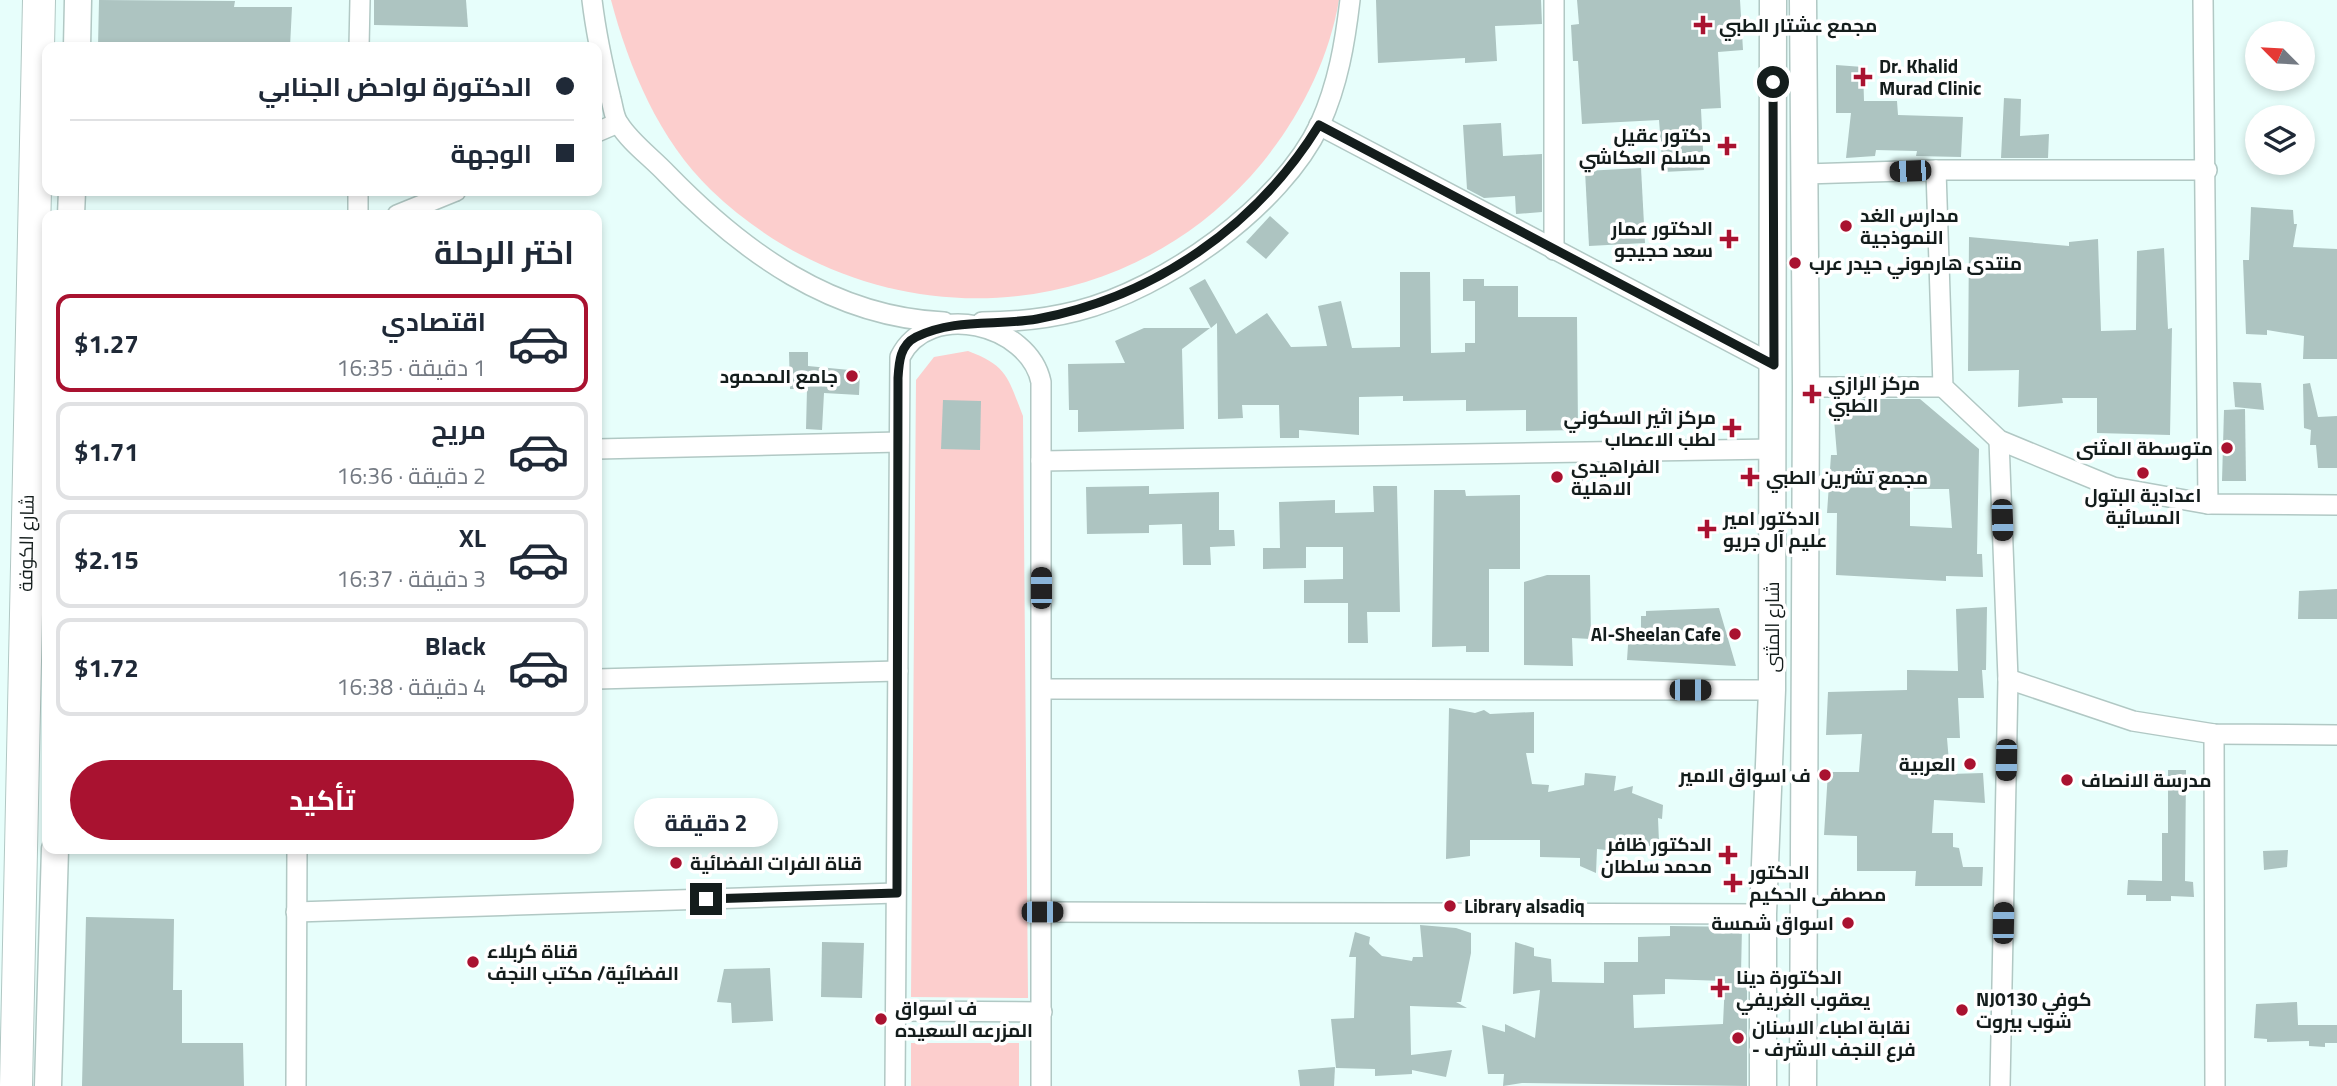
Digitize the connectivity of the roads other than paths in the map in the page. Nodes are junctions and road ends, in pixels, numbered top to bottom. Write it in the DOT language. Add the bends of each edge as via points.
graph roads {
  1 [pos="38,0"];
  2 [pos="78,0"];
  3 [pos="359,0"];
  4 [pos="592,0"];
  5 [pos="1350,0"];
  6 [pos="1554,0"];
  7 [pos="1773,0"];
  8 [pos="1803,0"];
  9 [pos="2203,0"];
  10 [pos="43,39"];
  11 [pos="77,42"];
  12 [pos="359,42"];
  13 [pos="597,42"];
  14 [pos="602,61"];
  15 [pos="42,69"];
  16 [pos="618,123"];
  17 [pos="1319,125"];
  18 [pos="602,130"];
  19 [pos="1936,170"];
  20 [pos="2207,170"];
  21 [pos="1805,174"];
  22 [pos="444,196"];
  23 [pos="409,210"];
  24 [pos="1806,244"];
  25 [pos="1775,247"];
  26 [pos="1554,250"];
  27 [pos="1806,290"];
  28 [pos="1774,292"];
  29 [pos="962,323"];
  30 [pos="1774,365"];
  31 [pos="1807,387"];
  32 [pos="1943,387"];
  33 [pos="1999,440"];
  34 [pos="899,442"];
  35 [pos="602,449"];
  36 [pos="1773,449"];
  37 [pos="1041,461"];
  38 [pos="2208,504"];
  39 [pos="2337,505"];
  40 [pos="26,543"];
  41 [pos="42,574"];
  42 [pos="898,671"];
  43 [pos="602,679"];
  44 [pos="2008,679"];
  45 [pos="1042,689"];
  46 [pos="1772,690"];
  47 [pos="2214,734"];
  48 [pos="2337,734"];
  49 [pos="55,854"];
  50 [pos="297,854"];
  51 [pos="897,893"];
  52 [pos="296,912"];
  53 [pos="1042,912"];
  54 [pos="1763,914"];
  55 [pos="1764,1002"];
  56 [pos="1804,1002"];
  57 [pos="895,1012"];
  58 [pos="1042,1012"];
  59 [pos="1803,1055"];
  60 [pos="1764,1073"];
  61 [pos="16,1086"];
  62 [pos="48,1086"];
  63 [pos="296,1086"];
  64 [pos="895,1086"];
  65 [pos="1041,1086"];
  66 [pos="1803,1086"];
  67 [pos="2000,1086"];
  68 [pos="2215,1086"];
  1 -- 10 [label="highway, شارع الكوفة"];
  2 -- 11 [label="main road"];
  3 -- 12 [label="street"];
  4 -- 13 [label="street"];
  5 -- 17 [label="street" via="1336,83"];
  6 -- 26 [label="street"];
  7 -- 25 [label="main road, شارع المثنى"];
  8 -- 21 [label="main road, شارع المثنى"];
  9 -- 20 [label="street"];
  14 -- 16 [label="street"];
  15 -- 40 [label="highway, شارع الكوفة"];
  16 -- 18 [label="street"];
  16 -- 29 [label="street" via="705,213 792,277 881,315"];
  17 -- 26 [label="street"];
  17 -- 29 [label="street" via="1277,185 1228,231 1142,288 1076,311 1020,321"];
  19 -- 20 [label="street"];
  19 -- 21 [label="street"];
  19 -- 32 [label="street"];
  20 -- 38 [label="street"];
  21 -- 24 [label="main road, شارع المثنى"];
  22 -- 23 [label="street"];
  24 -- 25 [label="main road" via="1791,258 1778,254"];
  24 -- 27 [label="main road, شارع المثنى"];
  25 -- 28 [label="main road, شارع المثنى"];
  26 -- 30 [label="street"];
  27 -- 28 [label="main road" via="1789,278"];
  27 -- 31 [label="main road, شارع المثنى"];
  28 -- 30 [label="main road, شارع المثنى"];
  29 -- 34 [label="street" via="906,343 898,378"];
  29 -- 37 [label="street" via="1014,341 1038,364"];
  30 -- 36 [label="main road, شارع المثنى"];
  31 -- 32 [label="street"];
  31 -- 56 [label="main road, شارع المثنى"];
  32 -- 33 [label="street"];
  33 -- 38 [label="street" via="2113,487"];
  33 -- 44 [label="street"];
  34 -- 35 [label="street"];
  34 -- 42 [label="street"];
  36 -- 37 [label="street"];
  36 -- 46 [label="main road, شارع المثنى"];
  37 -- 45 [label="street"];
  38 -- 39 [label="street"];
  40 -- 41 [label="highway"];
  40 -- 61 [label="highway, شارع الكوفة"];
  42 -- 43 [label="street"];
  42 -- 51 [label="street"];
  44 -- 47 [label="street" via="2133,721"];
  44 -- 67 [label="street"];
  45 -- 46 [label="street"];
  45 -- 53 [label="street"];
  46 -- 54 [label="main road, شارع المثنى"];
  47 -- 48 [label="street"];
  47 -- 68 [label="street"];
  49 -- 62 [label="main road"];
  50 -- 52 [label="street"];
  51 -- 52 [label="street"];
  51 -- 57 [label="street"];
  52 -- 63 [label="street"];
  53 -- 54 [label="street"];
  53 -- 58 [label="street"];
  54 -- 55 [label="main road, شارع المثنى"];
  55 -- 56 [label="main road" via="1768,1012 1784,1020 1801,1011"];
  55 -- 60 [label="main road, شارع المثنى"];
  56 -- 59 [label="main road, شارع المثنى"];
  57 -- 58 [label="street"];
  57 -- 64 [label="street"];
  58 -- 65 [label="street"];
  59 -- 60 [label="main road" via="1782,1045 1768,1054"];
  59 -- 66 [label="main road, شارع المثنى"];
}
